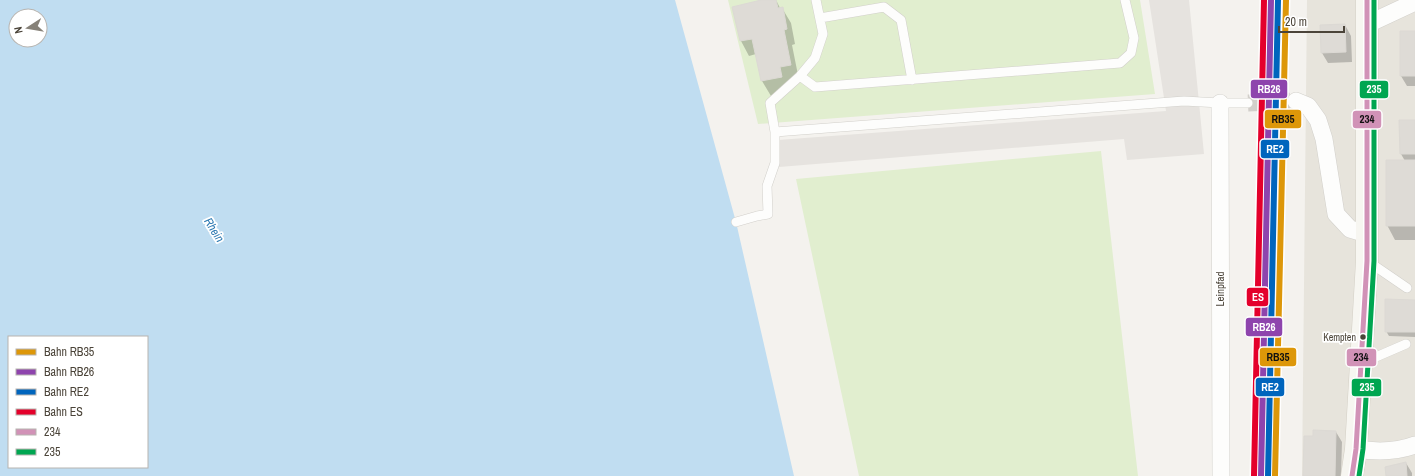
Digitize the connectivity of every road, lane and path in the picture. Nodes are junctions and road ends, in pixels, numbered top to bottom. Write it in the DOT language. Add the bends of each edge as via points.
graph roads {
  1 [pos="816,0"];
  2 [pos="1125,0"];
  3 [pos="1367,0"];
  4 [pos="1415,2"];
  5 [pos="820,18"];
  6 [pos="1368,24"];
  7 [pos="800,76"];
  8 [pos="912,80"];
  9 [pos="1296,102"];
  10 [pos="1220,103"];
  11 [pos="1248,103"];
  12 [pos="775,132"];
  13 [pos="736,222"];
  14 [pos="1367,234"];
  15 [pos="1367,261"];
  16 [pos="1407,288"];
  17 [pos="1406,344"];
  18 [pos="1361,364"];
  19 [pos="1415,445"];
  20 [pos="1356,449"];
  21 [pos="1221,476"];
  22 [pos="1352,476"];
  1 -- 5 [label="lane"];
  2 -- 8 [label="lane" via="1134,38 1131,53 1120,63"];
  3 -- 6 [label="main road"];
  4 -- 6 [label="street"];
  5 -- 7 [label="lane" via="823,34 815,58"];
  5 -- 8 [label="lane" via="884,7 901,20"];
  6 -- 14 [label="main road"];
  7 -- 8 [label="lane" via="815,87"];
  7 -- 12 [label="lane" via="770,103"];
  9 -- 14 [label="street" via="1308,106 1318,120 1324,139 1336,214 1350,229"];
  10 -- 11 [label="lane"];
  10 -- 12 [label="lane" via="1177,101"];
  10 -- 21 [label="street, Leinpfad"];
  12 -- 13 [label="lane" via="775,164 767,186 768,214"];
  14 -- 15 [label="main road"];
  15 -- 16 [label="lane"];
  15 -- 18 [label="main road"];
  17 -- 18 [label="lane"];
  18 -- 20 [label="main road"];
  19 -- 20 [label="street" via="1404,449"];
  20 -- 22 [label="main road"];
}
